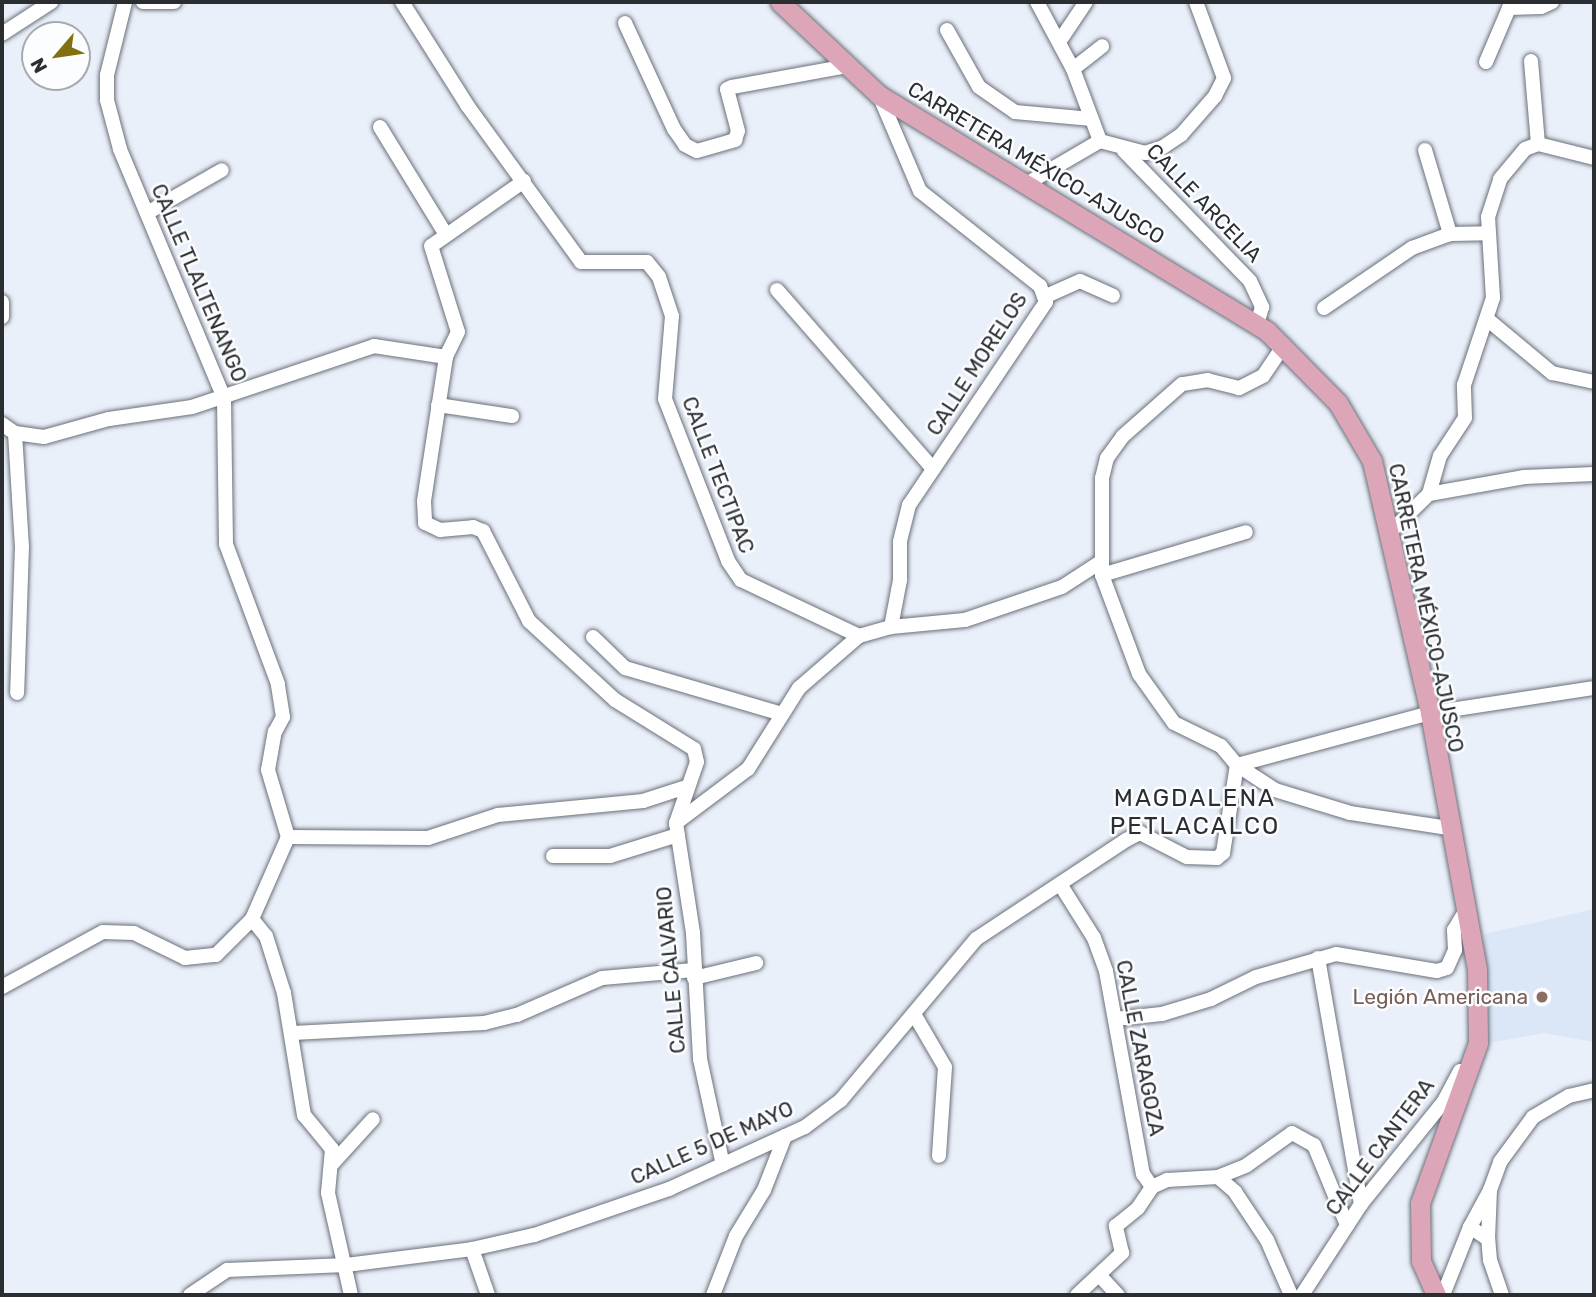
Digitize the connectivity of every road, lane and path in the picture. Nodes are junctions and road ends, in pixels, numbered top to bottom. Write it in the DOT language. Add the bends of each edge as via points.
graph roads {
  1 [pos="51,2"];
  2 [pos="125,2"];
  3 [pos="143,2"];
  4 [pos="174,2"];
  5 [pos="402,2"];
  6 [pos="780,2"];
  7 [pos="1037,2"];
  8 [pos="1086,2"];
  9 [pos="1196,2"];
  10 [pos="1552,2"];
  11 [pos="625,23"];
  12 [pos="947,30"];
  13 [pos="2,33"];
  14 [pos="1059,42"];
  15 [pos="1102,47"];
  16 [pos="1531,61"];
  17 [pos="1486,62"];
  18 [pos="848,66"];
  19 [pos="1073,68"];
  20 [pos="879,95"];
  21 [pos="1092,119"];
  22 [pos="380,127"];
  23 [pos="1101,141"];
  24 [pos="1538,144"];
  25 [pos="1425,150"];
  26 [pos="1124,151"];
  27 [pos="1594,158"];
  28 [pos="222,170"];
  29 [pos="524,181"];
  30 [pos="1028,183"];
  31 [pos="147,213"];
  32 [pos="445,233"];
  33 [pos="1489,233"];
  34 [pos="1450,234"];
  35 [pos="777,290"];
  36 [pos="1113,296"];
  37 [pos="1044,297"];
  38 [pos="2,302"];
  39 [pos="1324,308"];
  40 [pos="2,317"];
  41 [pos="1487,319"];
  42 [pos="1257,324"];
  43 [pos="1284,345"];
  44 [pos="446,357"];
  45 [pos="1594,383"];
  46 [pos="224,398"];
  47 [pos="438,405"];
  48 [pos="512,416"];
  49 [pos="2,424"];
  50 [pos="15,433"];
  51 [pos="933,469"];
  52 [pos="1594,474"];
  53 [pos="1429,494"];
  54 [pos="1391,531"];
  55 [pos="1246,532"];
  56 [pos="1100,569"];
  57 [pos="891,627"];
  58 [pos="859,636"];
  59 [pos="593,637"];
  60 [pos="1594,688"];
  61 [pos="17,694"];
  62 [pos="779,713"];
  63 [pos="1430,713"];
  64 [pos="1237,765"];
  65 [pos="686,787"];
  66 [pos="1448,828"];
  67 [pos="677,829"];
  68 [pos="288,837"];
  69 [pos="553,856"];
  70 [pos="1060,884"];
  71 [pos="1468,907"];
  72 [pos="252,919"];
  73 [pos="1318,958"];
  74 [pos="756,962"];
  75 [pos="694,974"];
  76 [pos="2,987"];
  77 [pos="914,1014"];
  78 [pos="1115,1019"];
  79 [pos="293,1033"];
  80 [pos="1472,1061"];
  81 [pos="1594,1090"];
  82 [pos="373,1119"];
  83 [pos="785,1136"];
  84 [pos="939,1156"];
  85 [pos="332,1163"];
  86 [pos="723,1166"];
  87 [pos="1218,1177"];
  88 [pos="1152,1187"];
  89 [pos="1490,1190"];
  90 [pos="1361,1204"];
  91 [pos="1347,1225"];
  92 [pos="1470,1227"];
  93 [pos="1488,1239"];
  94 [pos="472,1249"];
  95 [pos="346,1265"];
  96 [pos="1100,1276"];
  97 [pos="190,1295"];
  98 [pos="351,1295"];
  99 [pos="488,1295"];
  100 [pos="713,1295"];
  101 [pos="1077,1295"];
  102 [pos="1118,1295"];
  103 [pos="1292,1295"];
  104 [pos="1302,1295"];
  105 [pos="1436,1295"];
  106 [pos="1443,1295"];
  107 [pos="1502,1295"];
  1 -- 13 [label="street"];
  2 -- 31 [label="street, CALLE TLALTENANGO" via="107,75 107,100 120,149"];
  3 -- 4 [label="street"];
  5 -- 29 [label="street, CALLE TECTIPAC" via="467,105"];
  6 -- 18 [label="main road, CARRETERA MÉXICO-AJUSCO"];
  7 -- 14 [label="street"];
  8 -- 14 [label="street"];
  9 -- 26 [label="street, CALLE ARCELIA" via="1224,78 1215,96 1181,135 1145,153"];
  10 -- 17 [label="street" via="1509,8"];
  11 -- 18 [label="street" via="674,129 685,145 697,151 735,140 738,131 727,89"];
  12 -- 21 [label="street" via="979,87 1015,112"];
  14 -- 19 [label="street"];
  15 -- 19 [label="street"];
  16 -- 24 [label="street"];
  18 -- 20 [label="main road, CARRETERA MÉXICO-AJUSCO"];
  19 -- 21 [label="street"];
  20 -- 30 [label="main road, CARRETERA MÉXICO-AJUSCO"];
  20 -- 37 [label="street, CALLE MORELOS" via="920,191 996,248 1040,286"];
  21 -- 23 [label="street"];
  22 -- 32 [label="street"];
  23 -- 26 [label="street, CALLE ARCELIA"];
  23 -- 30 [label="street"];
  24 -- 27 [label="street"];
  24 -- 33 [label="street" via="1525,149 1500,179 1490,198"];
  25 -- 34 [label="street"];
  26 -- 42 [label="street, CALLE ARCELIA" via="1157,180 1250,281 1262,307"];
  28 -- 31 [label="street"];
  29 -- 32 [label="street"];
  29 -- 58 [label="street, CALLE TECTIPAC" via="581,261 647,262 659,277 672,316 664,399 734,571 741,580"];
  30 -- 42 [label="main road, CARRETERA MÉXICO-AJUSCO"];
  31 -- 46 [label="street, CALLE TLALTENANGO"];
  32 -- 44 [label="street" via="431,246 457,332"];
  33 -- 34 [label="street"];
  33 -- 41 [label="street" via="1493,298"];
  34 -- 39 [label="street" via="1412,248"];
  35 -- 51 [label="street"];
  36 -- 37 [label="street" via="1080,281"];
  37 -- 51 [label="street, CALLE MORELOS" via="1046,302"];
  38 -- 40 [label="street"];
  41 -- 45 [label="street" via="1552,373"];
  41 -- 53 [label="street" via="1464,385 1465,418 1440,456"];
  42 -- 43 [label="main road, CARRETERA MÉXICO-AJUSCO"];
  43 -- 54 [label="main road, CARRETERA MÉXICO-AJUSCO" via="1314,374 1358,434 1372,461"];
  43 -- 56 [label="street" via="1263,376 1238,388 1208,380 1182,384 1123,436 1107,458 1102,478 1104,547"];
  44 -- 46 [label="street" via="374,346"];
  44 -- 47 [label="street"];
  46 -- 50 [label="street" via="152,415 109,419 44,437"];
  46 -- 68 [label="street, CALLE TLALTENANGO" via="226,544 278,684 283,718 275,732 268,770"];
  47 -- 48 [label="street"];
  47 -- 65 [label="street" via="425,523 440,530 479,528 488,535 530,621 615,700 694,748 697,762"];
  49 -- 50 [label="street"];
  50 -- 61 [label="street" via="22,546"];
  51 -- 57 [label="street, CALLE MORELOS" via="906,517"];
  52 -- 53 [label="street" via="1524,477"];
  53 -- 54 [label="street"];
  54 -- 63 [label="main road, CARRETERA MÉXICO-AJUSCO"];
  55 -- 56 [label="street"];
  56 -- 57 [label="street" via="965,620"];
  56 -- 64 [label="street" via="1139,674 1154,699 1174,723 1221,746"];
  57 -- 58 [label="street"];
  58 -- 62 [label="street" via="799,688"];
  59 -- 62 [label="street" via="625,668"];
  60 -- 63 [label="street"];
  62 -- 67 [label="street" via="747,769"];
  63 -- 64 [label="street"];
  63 -- 66 [label="main road, CARRETERA MÉXICO-AJUSCO"];
  64 -- 66 [label="street" via="1275,790 1327,807"];
  64 -- 70 [label="street, CALLE 5 DE MAYO" via="1223,853 1217,858 1187,857 1140,833"];
  65 -- 67 [label="street"];
  65 -- 68 [label="street" via="643,800 498,815 428,838"];
  66 -- 71 [label="main road, CARRETERA MÉXICO-AJUSCO"];
  67 -- 69 [label="street" via="610,856"];
  67 -- 75 [label="street, CALLE CALVARIO" via="693,933"];
  68 -- 72 [label="street"];
  70 -- 77 [label="street, CALLE 5 DE MAYO" via="976,939"];
  70 -- 78 [label="street, CALLE ZARAGOZA" via="1094,938"];
  71 -- 73 [label="street" via="1454,930 1455,950 1447,968 1437,971 1336,954"];
  71 -- 80 [label="main road, CARRETERA MÉXICO-AJUSCO" via="1479,1023"];
  72 -- 76 [label="street" via="226,948 200,957 178,955 134,933 103,932"];
  72 -- 79 [label="street" via="266,936 274,957"];
  73 -- 78 [label="street" via="1162,1014"];
  73 -- 90 [label="street"];
  74 -- 75 [label="street"];
  75 -- 79 [label="street" via="602,978 517,1015 484,1023"];
  75 -- 86 [label="street, CALLE CALVARIO" via="700,1059"];
  77 -- 83 [label="street, CALLE 5 DE MAYO" via="841,1100"];
  77 -- 84 [label="street" via="945,1067"];
  78 -- 88 [label="street, CALLE ZARAGOZA" via="1143,1174"];
  79 -- 85 [label="street" via="303,1115 332,1149"];
  80 -- 90 [label="street, CALLE CANTERA" via="1462,1068 1444,1101"];
  80 -- 105 [label="main road, CARRETERA MÉXICO-AJUSCO" via="1420,1203 1421,1261"];
  81 -- 89 [label="street" via="1569,1096 1533,1117 1513,1139"];
  82 -- 85 [label="street"];
  83 -- 86 [label="street, CALLE 5 DE MAYO"];
  83 -- 100 [label="street"];
  85 -- 95 [label="street" via="328,1193"];
  86 -- 94 [label="street, CALLE 5 DE MAYO" via="546,1230"];
  87 -- 88 [label="street" via="1167,1180"];
  87 -- 91 [label="street" via="1247,1165 1292,1133 1314,1145"];
  87 -- 103 [label="street" via="1235,1192 1267,1240"];
  88 -- 96 [label="street" via="1138,1208 1116,1226 1122,1253"];
  89 -- 92 [label="street"];
  89 -- 93 [label="street"];
  90 -- 91 [label="street, CALLE CANTERA"];
  91 -- 104 [label="street, CALLE CANTERA"];
  92 -- 93 [label="street"];
  92 -- 106 [label="street"];
  93 -- 107 [label="street"];
  94 -- 95 [label="street, CALLE 5 DE MAYO"];
  94 -- 99 [label="street"];
  95 -- 97 [label="street, CALLE 5 DE MAYO" via="227,1270"];
  95 -- 98 [label="street"];
  96 -- 101 [label="street"];
  96 -- 102 [label="street"];
}
